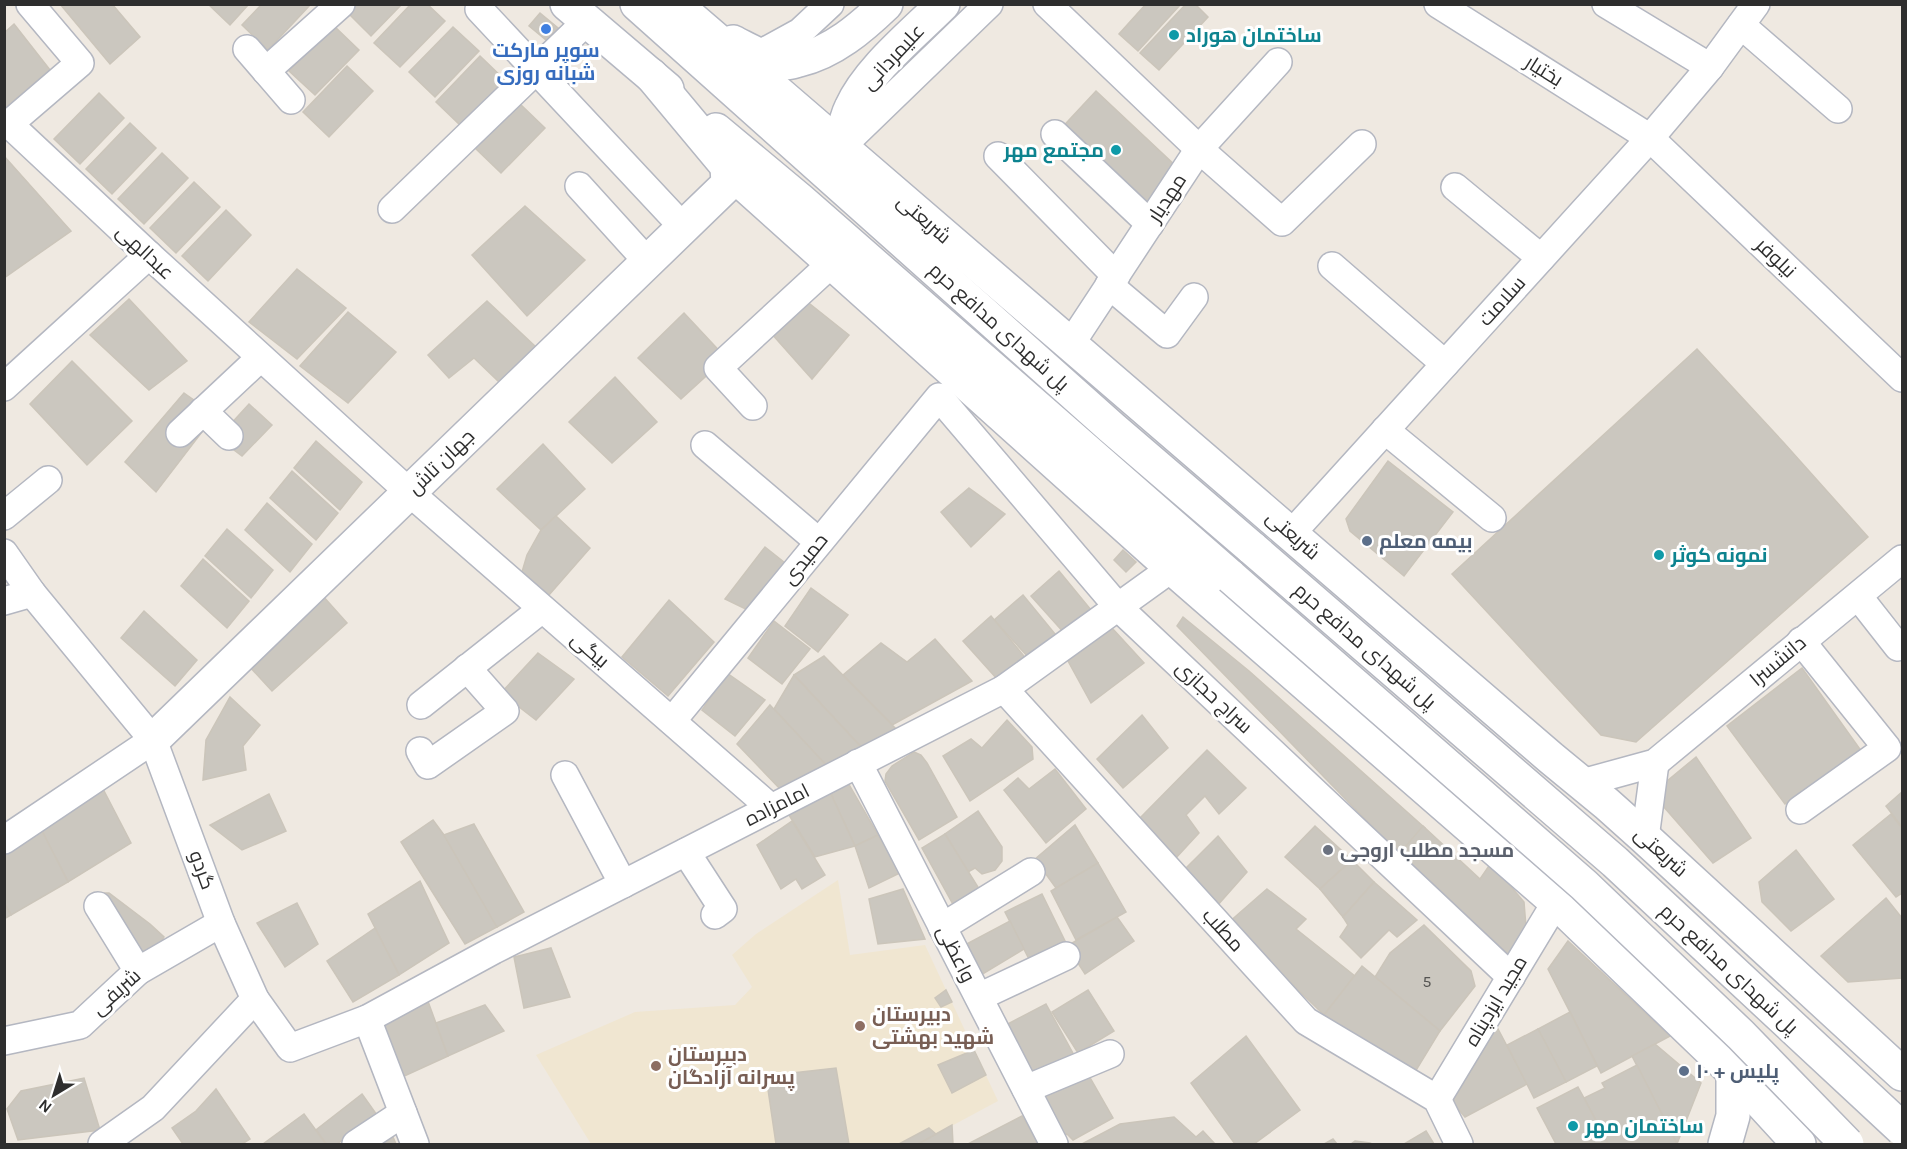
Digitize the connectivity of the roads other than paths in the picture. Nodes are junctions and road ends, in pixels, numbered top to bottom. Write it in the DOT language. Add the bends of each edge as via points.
graph roads {
  1 [pos="30,4"];
  2 [pos="341,4"];
  3 [pos="636,4"];
  4 [pos="830,4"];
  5 [pos="886,4"];
  6 [pos="943,4"];
  7 [pos="989,4"];
  8 [pos="1047,4"];
  9 [pos="1438,4"];
  10 [pos="1606,4"];
  11 [pos="479,9"];
  12 [pos="577,13"];
  13 [pos="686,14"];
  14 [pos="1749,15"];
  15 [pos="247,49"];
  16 [pos="758,55"];
  17 [pos="1278,62"];
  18 [pos="1710,67"];
  19 [pos="536,70"];
  20 [pos="266,71"];
  21 [pos="651,75"];
  22 [pos="291,99"];
  23 [pos="1838,109"];
  24 [pos="7,126"];
  25 [pos="1055,134"];
  26 [pos="1650,138"];
  27 [pos="1362,144"];
  28 [pos="1199,149"];
  29 [pos="998,156"];
  30 [pos="831,158"];
  31 [pos="734,179"];
  32 [pos="579,186"];
  33 [pos="1455,187"];
  34 [pos="392,209"];
  35 [pos="1150,224"];
  36 [pos="683,227"];
  37 [pos="149,255"];
  38 [pos="1541,258"];
  39 [pos="647,261"];
  40 [pos="832,263"];
  41 [pos="1332,266"];
  42 [pos="1112,280"];
  43 [pos="1194,297"];
  44 [pos="1070,345"];
  45 [pos="260,358"];
  46 [pos="1445,364"];
  47 [pos="1902,378"];
  48 [pos="4,387"];
  49 [pos="939,397"];
  50 [pos="753,406"];
  51 [pos="203,411"];
  52 [pos="1386,430"];
  53 [pos="180,433"];
  54 [pos="229,436"];
  55 [pos="705,446"];
  56 [pos="48,480"];
  57 [pos="409,492"];
  58 [pos="4,516"];
  59 [pos="1492,518"];
  60 [pos="1291,534"];
  61 [pos="819,542"];
  62 [pos="4,553"];
  63 [pos="1902,560"];
  64 [pos="1172,568"];
  65 [pos="32,593"];
  66 [pos="1858,596"];
  67 [pos="4,601"];
  68 [pos="1118,607"];
  69 [pos="542,609"];
  70 [pos="1801,641"];
  71 [pos="1898,647"];
  72 [pos="467,668"];
  73 [pos="1004,689"];
  74 [pos="421,705"];
  75 [pos="672,721"];
  76 [pos="153,740"];
  77 [pos="420,751"];
  78 [pos="1551,758"];
  79 [pos="858,763"];
  80 [pos="1655,764"];
  81 [pos="565,775"];
  82 [pos="1595,793"];
  83 [pos="771,808"];
  84 [pos="1800,810"];
  85 [pos="1476,834"];
  86 [pos="1645,838"];
  87 [pos="4,840"];
  88 [pos="686,852"];
  89 [pos="1031,872"];
  90 [pos="623,884"];
  91 [pos="1556,902"];
  92 [pos="98,906"];
  93 [pos="715,915"];
  94 [pos="221,922"];
  95 [pos="942,927"];
  96 [pos="1066,956"];
  97 [pos="138,971"];
  98 [pos="1511,977"];
  99 [pos="979,997"];
  100 [pos="255,999"];
  101 [pos="367,1019"];
  102 [pos="4,1041"];
  103 [pos="290,1048"];
  104 [pos="1110,1054"];
  105 [pos="1895,1058"];
  106 [pos="1733,1072"];
  107 [pos="1026,1089"];
  108 [pos="1437,1099"];
  109 [pos="403,1113"];
  110 [pos="1902,1129"];
  111 [pos="102,1144"];
  112 [pos="356,1144"];
  113 [pos="415,1144"];
  114 [pos="1054,1144"];
  115 [pos="1459,1144"];
  116 [pos="1725,1144"];
  117 [pos="1799,1144"];
  118 [pos="1847,1144"];
  1 -- 24 [label="street, عبدالهی" via="80,63"];
  2 -- 20 [label="street"];
  3 -- 30 [label="main road, شریعتی"];
  4 -- 16 [label="street" via="800,32"];
  5 -- 16 [label="main road, علیمردانی" via="835,46 812,57 787,63"];
  6 -- 30 [label="main road, علیمردانی" via="861,89"];
  7 -- 30 [label="street"];
  8 -- 28 [label="street"];
  9 -- 26 [label="street, بختیار"];
  10 -- 18 [label="street"];
  11 -- 19 [label="street"];
  12 -- 19 [label="street"];
  12 -- 21 [label="main road"];
  13 -- 16 [label="main road, علیمردانی"];
  13 -- 30 [label="main road, شریعتی"];
  14 -- 18 [label="street, سلامت"];
  14 -- 23 [label="street"];
  15 -- 20 [label="street"];
  17 -- 28 [label="street, مهدیار"];
  18 -- 26 [label="street, سلامت"];
  19 -- 34 [label="street"];
  19 -- 36 [label="street"];
  20 -- 22 [label="street"];
  21 -- 31 [label="main road"];
  21 -- 118 [label="main road, پل شهدای مدافع حرم, bridge" via="800,200 1584,885 1741,1035"];
  24 -- 37 [label="street, عبدالهی"];
  25 -- 35 [label="street"];
  26 -- 38 [label="street, سلامت"];
  26 -- 47 [label="street, نیلوفر"];
  27 -- 28 [label="street" via="1282,222"];
  28 -- 35 [label="street, مهدیار"];
  29 -- 42 [label="street"];
  30 -- 44 [label="main road, شریعتی"];
  30 -- 110 [label="main road, پل شهدای مدافع حرم, bridge" via="1112,428 1615,862"];
  31 -- 36 [label="main road, جهان تاش"];
  31 -- 40 [label="main road"];
  32 -- 39 [label="street"];
  33 -- 38 [label="street"];
  35 -- 42 [label="street, مهدیار"];
  36 -- 39 [label="main road, جهان تاش"];
  37 -- 45 [label="street, عبدالهی"];
  37 -- 48 [label="street"];
  38 -- 46 [label="street, سلامت"];
  39 -- 57 [label="main road, جهان تاش"];
  40 -- 50 [label="street" via="718,368"];
  40 -- 64 [label="main road"];
  41 -- 46 [label="street"];
  42 -- 43 [label="street" via="1167,334"];
  42 -- 44 [label="street, مهدیار"];
  44 -- 60 [label="main road, شریعتی"];
  45 -- 51 [label="street"];
  45 -- 57 [label="street, عبدالهی"];
  46 -- 52 [label="street, سلامت"];
  49 -- 61 [label="street, حمیدی"];
  49 -- 68 [label="street, سراج حجازی"];
  51 -- 53 [label="street"];
  51 -- 54 [label="street"];
  52 -- 59 [label="street"];
  52 -- 60 [label="street, سلامت"];
  55 -- 61 [label="street"];
  56 -- 58 [label="street"];
  57 -- 69 [label="street, بیگی"];
  57 -- 76 [label="main road, جهان تاش"];
  60 -- 78 [label="main road, شریعتی"];
  61 -- 75 [label="street, حمیدی"];
  62 -- 65 [label="street, گردو"];
  63 -- 66 [label="street, دانشسرا"];
  64 -- 68 [label="street, امامزاده"];
  64 -- 85 [label="main road"];
  65 -- 67 [label="street"];
  65 -- 76 [label="street, گردو"];
  66 -- 70 [label="street, دانشسرا"];
  66 -- 71 [label="street"];
  68 -- 73 [label="street, امامزاده"];
  68 -- 98 [label="street, سراج حجازی"];
  69 -- 72 [label="street"];
  69 -- 75 [label="street, بیگی"];
  70 -- 80 [label="street, دانشسرا"];
  70 -- 84 [label="street" via="1887,748"];
  72 -- 74 [label="street"];
  72 -- 77 [label="street" via="505,711 428,765"];
  73 -- 79 [label="street, امامزاده"];
  73 -- 108 [label="street, مطلب" via="1306,1021"];
  75 -- 83 [label="street, بیگی"];
  76 -- 87 [label="street"];
  76 -- 94 [label="street, گردو"];
  78 -- 82 [label="main road, شریعتی"];
  78 -- 85 [label="main road" via="1543,792 1534,804 1505,824"];
  79 -- 83 [label="street, امامزاده"];
  79 -- 95 [label="street, واعظی"];
  80 -- 82 [label="street, دانشسرا"];
  80 -- 86 [label="street"];
  81 -- 90 [label="street"];
  82 -- 86 [label="main road, شریعتی"];
  82 -- 91 [label="main road" via="1594,808 1581,815 1561,841"];
  83 -- 88 [label="street, امامزاده"];
  85 -- 91 [label="main road"];
  86 -- 105 [label="main road, شریعتی"];
  88 -- 90 [label="street, امامزاده"];
  88 -- 93 [label="street" via="723,909"];
  89 -- 95 [label="street"];
  90 -- 101 [label="street, امامزاده"];
  91 -- 98 [label="street, مجید ایزدپناه"];
  91 -- 106 [label="main road"];
  92 -- 97 [label="street"];
  94 -- 97 [label="street, شریفی"];
  94 -- 100 [label="street, گردو"];
  95 -- 99 [label="street, واعظی"];
  96 -- 99 [label="street"];
  97 -- 102 [label="street, شریفی" via="80,1025"];
  98 -- 108 [label="street, مجید ایزدپناه"];
  99 -- 107 [label="street, واعظی"];
  100 -- 103 [label="street, گردو"];
  100 -- 111 [label="street" via="153,1108"];
  101 -- 103 [label="street, امامزاده"];
  101 -- 109 [label="street"];
  104 -- 107 [label="street"];
  106 -- 116 [label="main road" via="1733,1116"];
  106 -- 117 [label="main road"];
  107 -- 114 [label="street, واعظی"];
  108 -- 115 [label="street"];
  109 -- 112 [label="street"];
  109 -- 113 [label="street"];
}
